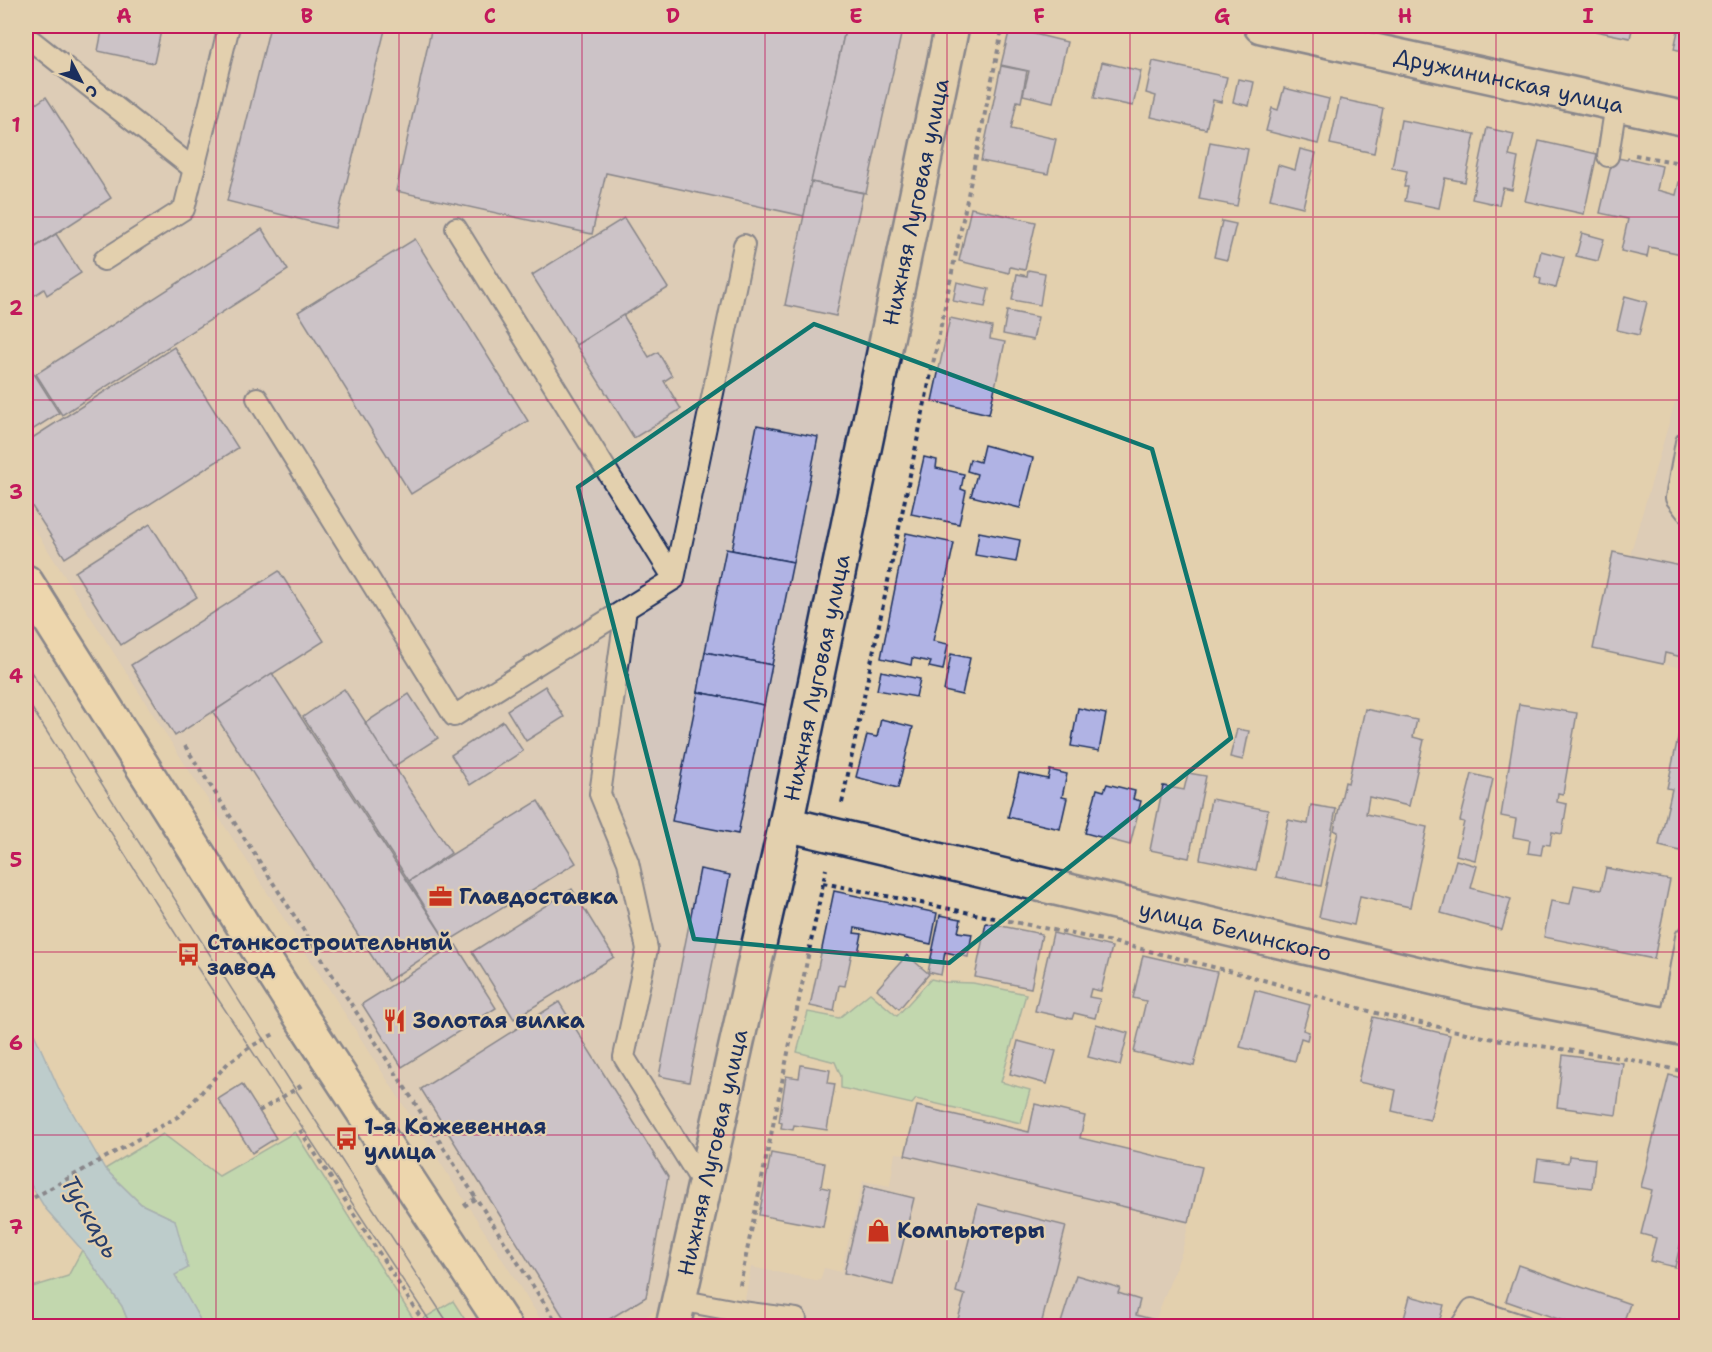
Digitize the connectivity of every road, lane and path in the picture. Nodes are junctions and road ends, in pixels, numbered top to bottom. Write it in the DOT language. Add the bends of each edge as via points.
graph roads {
  1 [pos="229,26"];
  2 [pos="952,26"];
  3 [pos="1003,26"];
  4 [pos="1261,26"];
  5 [pos="26,39"];
  6 [pos="1616,104"];
  7 [pos="1686,119"];
  8 [pos="1608,153"];
  9 [pos="1686,164"];
  10 [pos="194,169"];
  11 [pos="456,228"];
  12 [pos="744,245"];
  13 [pos="104,260"];
  14 [pos="257,398"];
  15 [pos="1686,442"];
  16 [pos="1686,511"];
  17 [pos="674,579"];
  18 [pos="26,582"];
  19 [pos="626,609"];
  20 [pos="185,746"];
  21 [pos="786,824"];
  22 [pos="835,836"];
  23 [pos="823,883"];
  24 [pos="1686,937"];
  25 [pos="301,1017"];
  26 [pos="1678,1028"];
  27 [pos="1686,1072"];
  28 [pos="300,1130"];
  29 [pos="705,1187"];
  30 [pos="476,1198"];
  31 [pos="26,1202"];
  32 [pos="735,1311"];
  33 [pos="676,1313"];
  34 [pos="796,1319"];
  35 [pos="426,1326"];
  36 [pos="504,1326"];
  37 [pos="1461,1326"];
  38 [pos="1524,1326"];
  1 -- 10 [label="lane"];
  2 -- 21 [label="street, Нижняя Луговая улица"];
  3 -- 22 [label="path"];
  4 -- 6 [label="street, Дружининская улица"];
  5 -- 10 [label="lane"];
  6 -- 7 [label="street, Дружининская улица"];
  6 -- 8 [label="lane"];
  8 -- 9 [label="path"];
  10 -- 13 [label="lane" via="184,209"];
  11 -- 17 [label="lane"];
  12 -- 17 [label="lane"];
  14 -- 19 [label="lane" via="454,716"];
  15 -- 16 [label="lane" via="1676,498"];
  17 -- 19 [label="lane"];
  18 -- 25 [label="main road"];
  19 -- 29 [label="lane" via="600,794 628,862 647,949 624,1057"];
  20 -- 30 [label="path"];
  21 -- 22 [label="street, улица Белинского"];
  21 -- 29 [label="street, Нижняя Луговая улица"];
  22 -- 23 [label="path"];
  22 -- 26 [label="street, улица Белинского" via="1469,986"];
  23 -- 27 [label="path" via="1117,943 1376,1013 1479,1036"];
  23 -- 32 [label="path"];
  24 -- 26 [label="lane"];
  25 -- 31 [label="path" via="228,1063 181,1115"];
  25 -- 36 [label="main road"];
  28 -- 35 [label="path"];
  29 -- 33 [label="street, Нижняя Луговая улица"];
  32 -- 33 [label="lane"];
  32 -- 34 [label="lane"];
  37 -- 38 [label="lane" via="1472,1309"];
}
